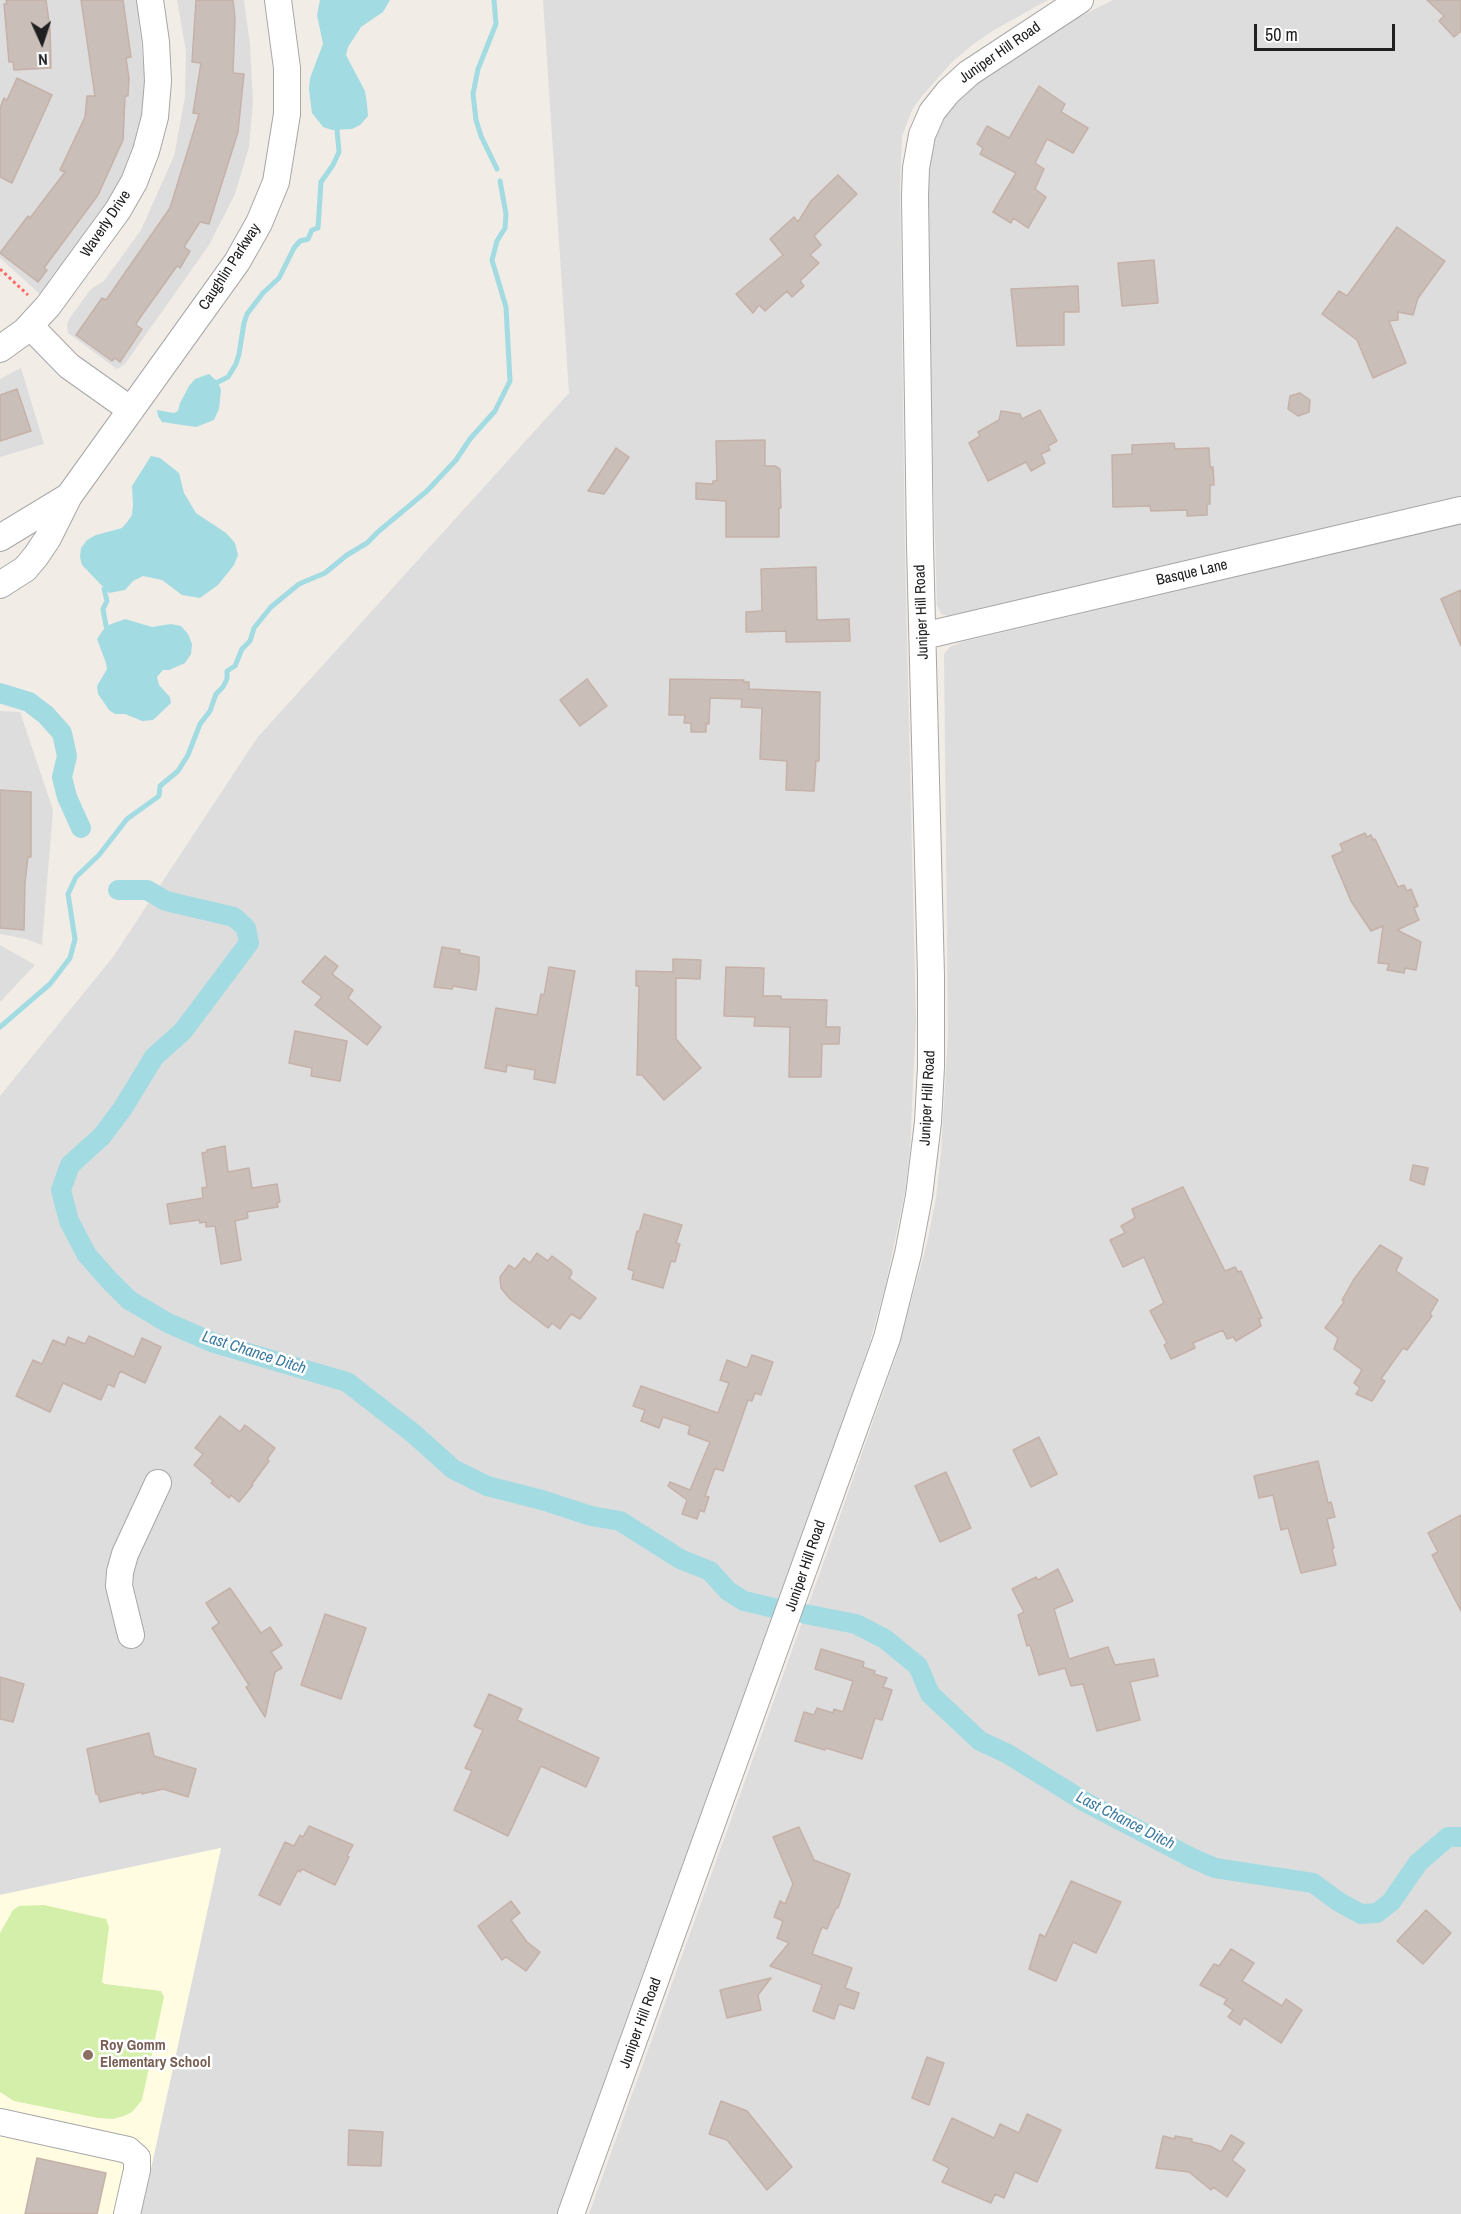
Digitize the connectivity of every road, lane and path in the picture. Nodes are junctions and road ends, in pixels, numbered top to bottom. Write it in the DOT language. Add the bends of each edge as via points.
graph roads {
  1 [pos="150,0"];
  2 [pos="278,0"];
  3 [pos="1080,0"];
  4 [pos="0,269"];
  5 [pos="48,306"];
  6 [pos="30,326"];
  7 [pos="0,350"];
  8 [pos="131,410"];
  9 [pos="69,496"];
  10 [pos="1461,510"];
  11 [pos="0,538"];
  12 [pos="0,585"];
  13 [pos="923,636"];
  14 [pos="158,1483"];
  15 [pos="131,1635"];
  16 [pos="0,2122"];
  17 [pos="127,2214"];
  18 [pos="571,2214"];
  1 -- 5 [label="street, Waverly Drive" via="158,81 155,117 146,151 118,210"];
  2 -- 8 [label="street, Caughlin Parkway" via="288,92 276,182 237,262"];
  3 -- 13 [label="street, Juniper Hill Road" via="969,73 932,112 922,135 915,196"];
  4 -- 5 [label="path" via="30,297"];
  5 -- 6 [label="street, Waverly Drive"];
  6 -- 7 [label="street, Waverly Drive"];
  6 -- 8 [label="street" via="69,366"];
  8 -- 9 [label="street, Caughlin Parkway"];
  9 -- 11 [label="street, Caughlin Parkway"];
  9 -- 12 [label="street, Caughlin Parkway" via="36,556 25,569"];
  10 -- 13 [label="street, Basque Lane"];
  13 -- 18 [label="street, Juniper Hill Road" via="931,1067 924,1163 908,1254 887,1338"];
  14 -- 15 [label="street" via="120,1572 120,1592"];
  16 -- 17 [label="street" via="128,2150 136,2158 137,2170"];
}
